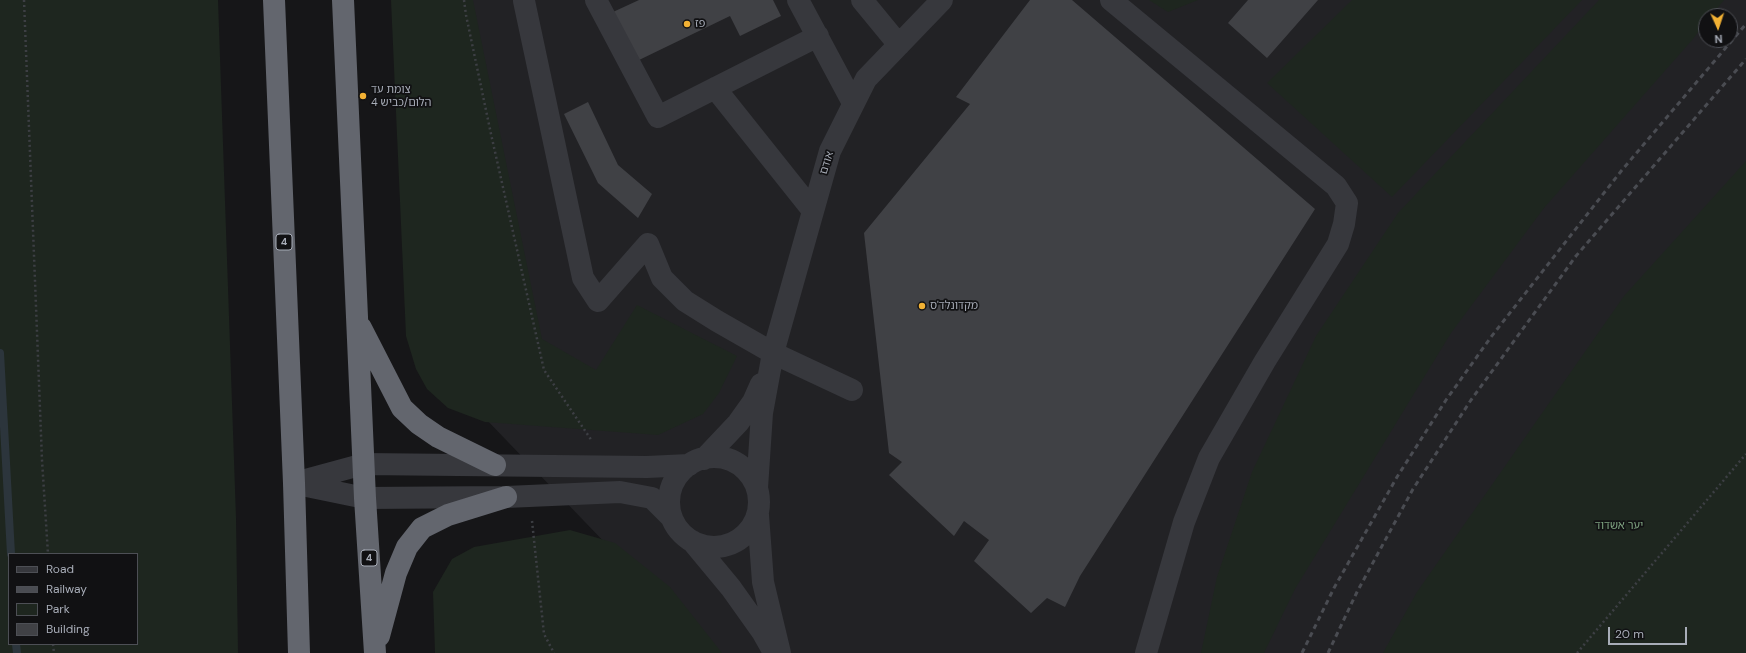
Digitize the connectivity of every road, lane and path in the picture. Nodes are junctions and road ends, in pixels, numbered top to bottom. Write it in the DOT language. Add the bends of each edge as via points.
graph roads {
  1 [pos="24,0"];
  2 [pos="274,0"];
  3 [pos="343,0"];
  4 [pos="464,0"];
  5 [pos="596,0"];
  6 [pos="798,0"];
  7 [pos="1111,0"];
  8 [pos="524,1"];
  9 [pos="864,1"];
  10 [pos="940,1"];
  11 [pos="818,36"];
  12 [pos="898,45"];
  13 [pos="715,88"];
  14 [pos="853,104"];
  15 [pos="813,211"];
  16 [pos="357,320"];
  17 [pos="773,353"];
  18 [pos="852,390"];
  19 [pos="1746,454"];
  20 [pos="697,462"];
  21 [pos="364,464"];
  22 [pos="495,466"];
  23 [pos="609,467"];
  24 [pos="294,483"];
  25 [pos="757,488"];
  26 [pos="529,496"];
  27 [pos="506,497"];
  28 [pos="365,498"];
  29 [pos="758,515"];
  30 [pos="672,518"];
  31 [pos="692,541"];
  32 [pos="48,553"];
  33 [pos="299,653"];
  34 [pos="375,653"];
  35 [pos="554,653"];
  36 [pos="775,653"];
  37 [pos="780,653"];
  38 [pos="1146,653"];
  39 [pos="1577,653"];
  1 -- 32 [label="path"];
  2 -- 24 [label="highway, 4"];
  3 -- 16 [label="highway, 4"];
  4 -- 23 [label="path" via="544,370"];
  5 -- 13 [label="street" via="658,117"];
  6 -- 11 [label="street"];
  7 -- 38 [label="street" via="1336,186 1348,203 1338,244 1265,361 1209,458 1184,522"];
  8 -- 17 [label="street" via="583,278 598,301 648,244 662,278 685,301"];
  9 -- 12 [label="street"];
  10 -- 12 [label="street, אודם"];
  11 -- 13 [label="street"];
  11 -- 14 [label="street"];
  12 -- 14 [label="street, אודם" via="866,79"];
  13 -- 15 [label="street"];
  14 -- 15 [label="street, אודם" via="830,151"];
  15 -- 17 [label="street, אודם"];
  16 -- 21 [label="highway, 4"];
  16 -- 22 [label="highway" via="402,408 438,437"];
  17 -- 18 [label="street"];
  17 -- 20 [label="street, אודם" via="753,402 738,423"];
  17 -- 25 [label="street, אודם" via="762,413"];
  19 -- 39 [label="path"];
  20 -- 23 [label="street"];
  20 -- 25 [label="street" via="717,457 730,460 751,476"];
  20 -- 30 [label="street" via="680,472 674,483 669,506"];
  21 -- 22 [label="street"];
  21 -- 24 [label="street"];
  21 -- 28 [label="highway, 4"];
  22 -- 23 [label="street"];
  24 -- 28 [label="street"];
  24 -- 33 [label="highway, 4"];
  25 -- 29 [label="street" via="760,502"];
  26 -- 27 [label="street"];
  26 -- 30 [label="street" via="620,492 652,498"];
  26 -- 35 [label="path" via="544,634"];
  27 -- 28 [label="street"];
  27 -- 34 [label="highway" via="448,515 422,528 407,547 396,574"];
  28 -- 34 [label="highway, 4"];
  29 -- 31 [label="street" via="752,528 731,544 718,547 704,546"];
  29 -- 37 [label="street" via="763,582"];
  30 -- 31 [label="street" via="676,527"];
  31 -- 36 [label="street" via="735,594"];
}
